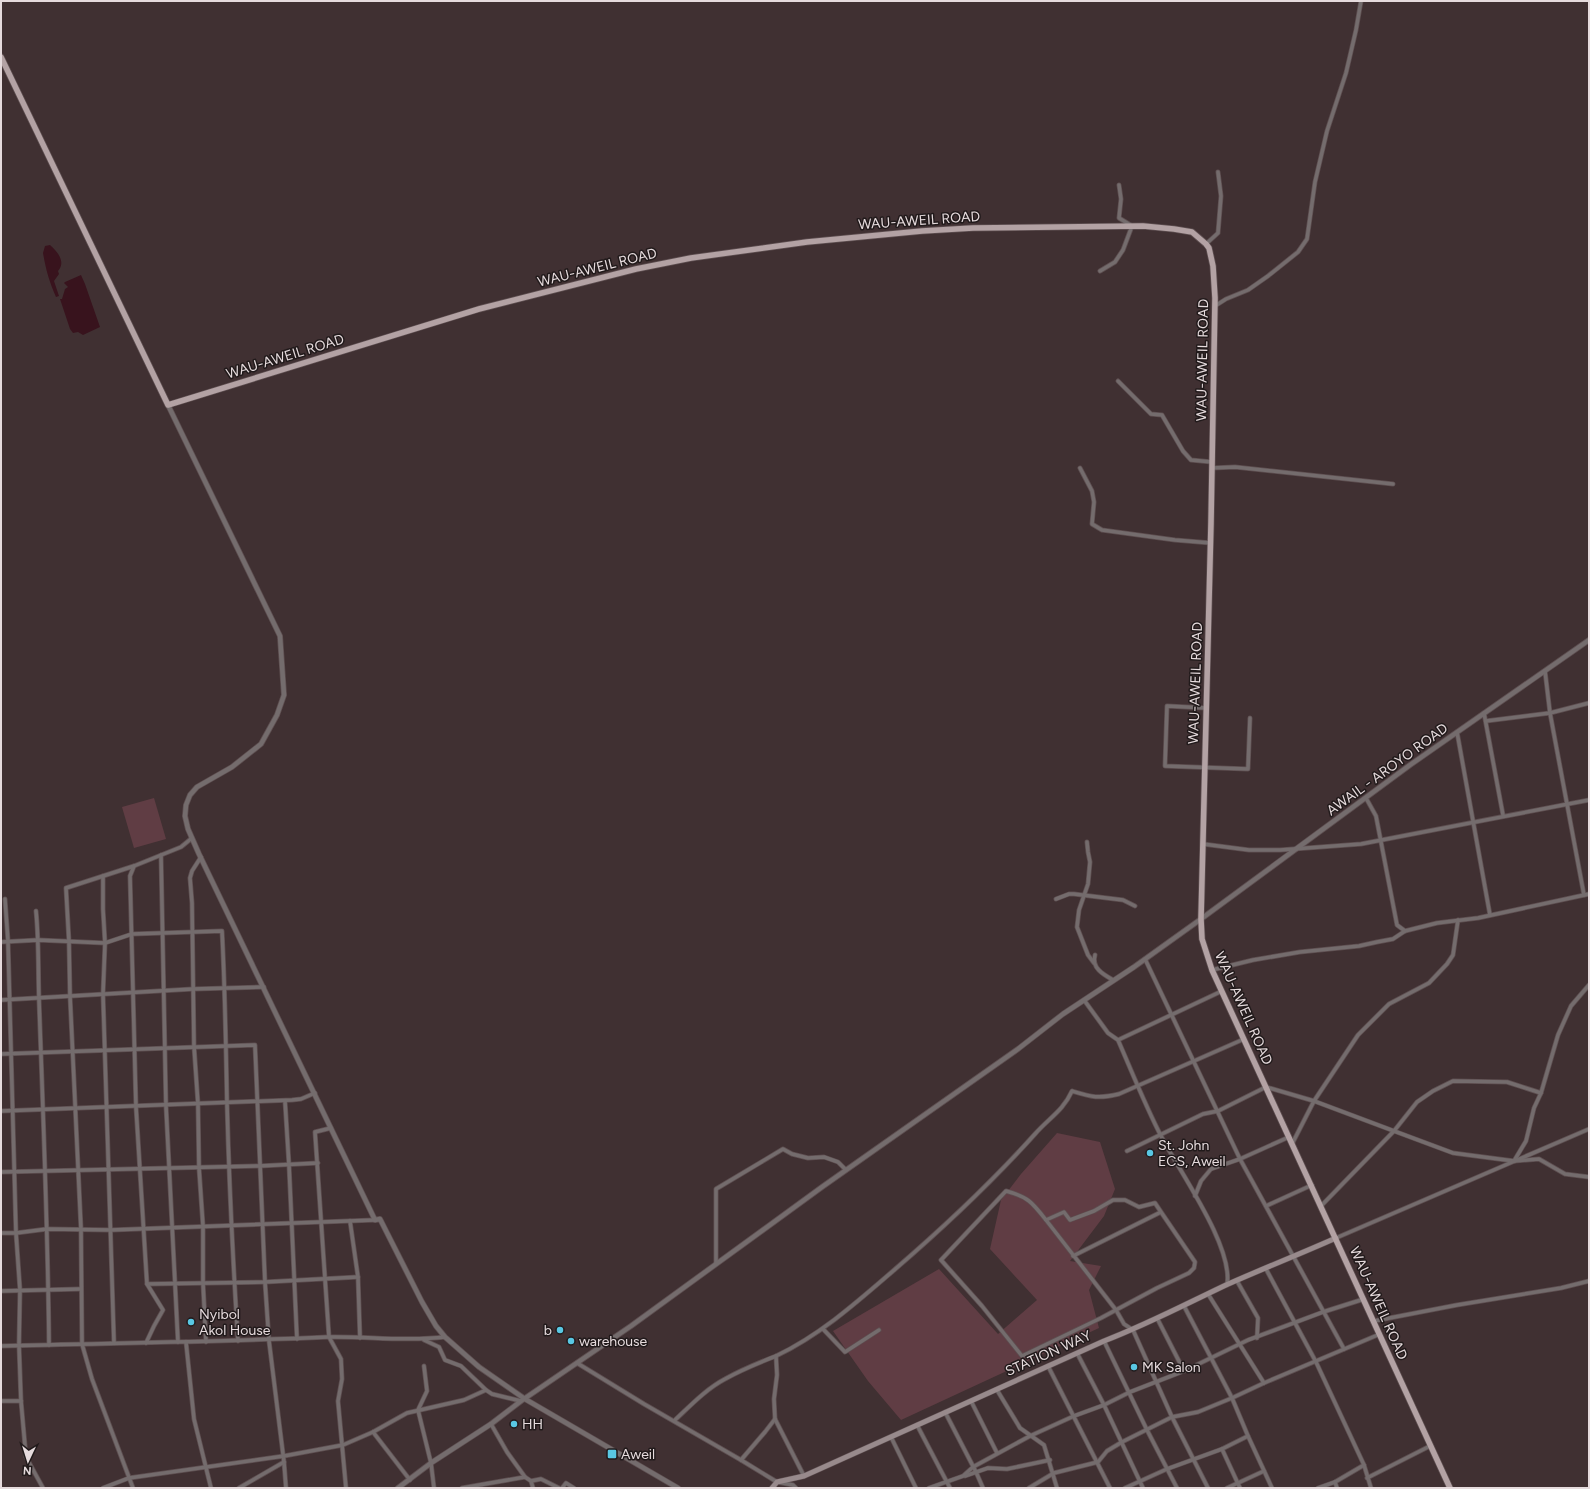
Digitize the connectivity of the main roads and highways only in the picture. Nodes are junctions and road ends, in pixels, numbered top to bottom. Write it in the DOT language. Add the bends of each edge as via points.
graph roads {
  1 [pos="1,57"];
  2 [pos="1336,1238"];
  3 [pos="772,1488"];
  4 [pos="1450,1488"];
  1 -- 2 [label="main road, WAU-AWEIL ROAD" via="168,405 479,309 636,268 691,258 807,242 922,231 1023,226 1132,226 1185,230 1192,232 1206,244 1212,266 1215,306 1202,939 1212,970"];
  2 -- 3 [label="main road, STATION WAY" via="804,1476 777,1482"];
  2 -- 4 [label="main road, WAU-AWEIL ROAD"];
}
